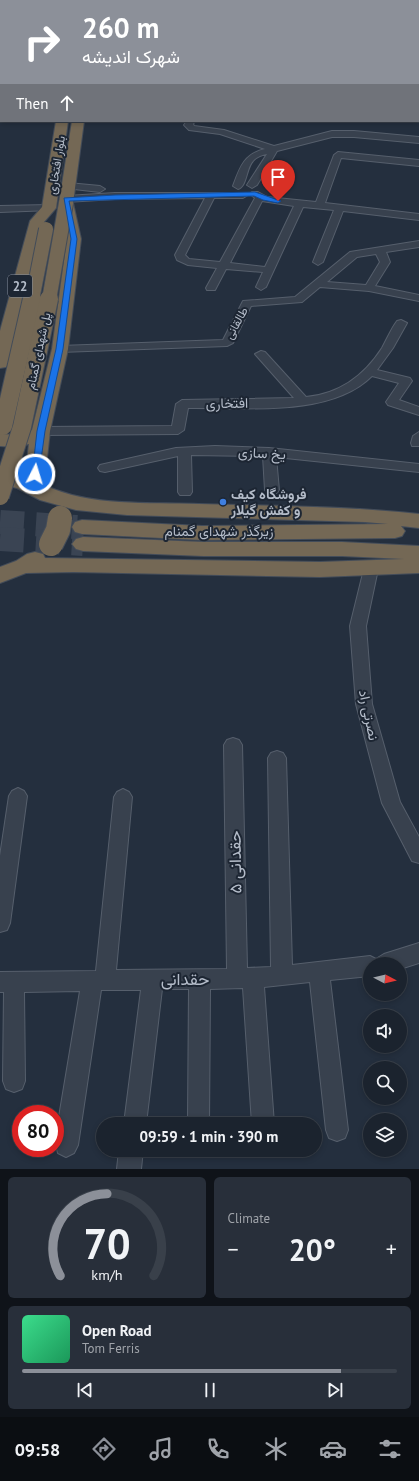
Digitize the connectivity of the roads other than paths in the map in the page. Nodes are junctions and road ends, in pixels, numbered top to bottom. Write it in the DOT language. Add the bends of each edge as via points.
graph roads {
  1 [pos="62,122"];
  2 [pos="78,122"];
  3 [pos="190,122"];
  4 [pos="419,140"];
  5 [pos="274,149"];
  6 [pos="419,163"];
  7 [pos="237,187"];
  8 [pos="169,192"];
  9 [pos="256,192"];
  10 [pos="212,195"];
  11 [pos="243,195"];
  12 [pos="62,199"];
  13 [pos="300,204"];
  14 [pos="319,206"];
  15 [pos="0,208"];
  16 [pos="340,208"];
  17 [pos="418,214"];
  18 [pos="419,244"];
  19 [pos="380,250"];
  20 [pos="318,262"];
  21 [pos="224,265"];
  22 [pos="269,270"];
  23 [pos="317,284"];
  24 [pos="261,287"];
  25 [pos="211,288"];
  26 [pos="369,288"];
  27 [pos="419,298"];
  28 [pos="401,324"];
  29 [pos="261,354"];
  30 [pos="58,356"];
  31 [pos="0,361"];
  32 [pos="370,372"];
  33 [pos="302,400"];
  34 [pos="419,411"];
  35 [pos="41,431"];
  36 [pos="0,434"];
  37 [pos="0,440"];
  38 [pos="184,452"];
  39 [pos="269,452"];
  40 [pos="105,468"];
  41 [pos="419,468"];
  42 [pos="0,478"];
  43 [pos="272,490"];
  44 [pos="40,491"];
  45 [pos="185,492"];
  46 [pos="0,496"];
  47 [pos="419,521"];
  48 [pos="419,532"];
  49 [pos="419,553"];
  50 [pos="419,566"];
  51 [pos="371,569"];
  52 [pos="7,575"];
  53 [pos="233,746"];
  54 [pos="277,758"];
  55 [pos="18,796"];
  56 [pos="123,797"];
  57 [pos="419,855"];
  58 [pos="0,923"];
  59 [pos="419,953"];
  60 [pos="406,957"];
  61 [pos="363,967"];
  62 [pos="319,972"];
  63 [pos="282,976"];
  64 [pos="245,978"];
  65 [pos="99,979"];
  66 [pos="153,979"];
  67 [pos="200,979"];
  68 [pos="7,982"];
  69 [pos="14,1081"];
  70 [pos="136,1117"];
  71 [pos="199,1117"];
  72 [pos="262,1117"];
  73 [pos="337,1130"];
  74 [pos="66,1145"];
  75 [pos="131,1157"];
  76 [pos="129,1169"];
  1 -- 12 [label="highway, بلوار افتخاری"];
  2 -- 12 [label="highway, بلوار افتخاری"];
  3 -- 5 [label="street" via="188,125 192,128 221,132"];
  4 -- 5 [label="street" via="332,134"];
  5 -- 7 [label="street" via="252,156 246,162"];
  5 -- 9 [label="street"];
  6 -- 14 [label="street" via="338,155"];
  7 -- 8 [label="street"];
  7 -- 9 [label="street"];
  7 -- 11 [label="street" via="234,191"];
  8 -- 10 [label="street"];
  8 -- 12 [label="street"];
  8 -- 12 [label="street" via="87,189"];
  9 -- 11 [label="street"];
  9 -- 13 [label="street" via="278,201"];
  9 -- 21 [label="street"];
  10 -- 11 [label="street"];
  10 -- 21 [label="street" via="180,255 182,260 188,262"];
  12 -- 15 [label="street"];
  12 -- 30 [label="highway" via="74,239"];
  12 -- 31 [label="highway, 22" via="37,221"];
  12 -- 36 [label="highway, پل شهدای گمنام, bridge"];
  12 -- 46 [label="highway, پل شهدای گمنام, bridge" via="45,322 22,427"];
  13 -- 14 [label="street"];
  13 -- 22 [label="street"];
  14 -- 16 [label="street"];
  16 -- 17 [label="street"];
  16 -- 20 [label="street"];
  18 -- 19 [label="street, طالقانی"];
  19 -- 23 [label="street, طالقانی" via="354,254"];
  19 -- 26 [label="street" via="385,262"];
  21 -- 22 [label="street"];
  21 -- 25 [label="street"];
  22 -- 24 [label="street"];
  23 -- 26 [label="street"];
  23 -- 30 [label="street, طالقانی" via="298,300 247,303 227,343"];
  26 -- 27 [label="street"];
  28 -- 32 [label="street, افتخاری" via="385,354"];
  29 -- 33 [label="street"];
  30 -- 31 [label="highway" via="40,370 27,372"];
  30 -- 35 [label="highway"];
  32 -- 33 [label="street, افتخاری" via="356,385 324,398"];
  32 -- 34 [label="street" via="406,382 392,402"];
  33 -- 35 [label="street, افتخاری" via="182,404 178,430"];
  35 -- 37 [label="highway" via="24,440"];
  35 -- 44 [label="highway" via="36,461"];
  38 -- 39 [label="street, یخ سازی"];
  38 -- 40 [label="street, یخ سازی"];
  38 -- 45 [label="street"];
  39 -- 41 [label="street, یخ سازی"];
  39 -- 43 [label="street"];
  42 -- 44 [label="highway" via="18,481"];
  44 -- 47 [label="highway" via="76,504 127,508 364,515"];
  44 -- 52 [label="highway, bridge" via="55,505 60,515 58,530 51,544 40,556"];
  48 -- 49 [label="highway, زیرگذر شهدای گمنام" via="356,530 83,536 203,549 342,549"];
  50 -- 51 [label="highway"];
  51 -- 52 [label="highway" via="115,564"];
  51 -- 57 [label="street, نصرتی راد" via="358,626 364,704 391,803"];
  53 -- 64 [label="street, حقدانی ۵"];
  54 -- 63 [label="street"];
  55 -- 58 [label="street"];
  56 -- 65 [label="street"];
  59 -- 60 [label="street"];
  61 -- 62 [label="street, حقدانی"];
  62 -- 63 [label="street, حقدانی"];
  62 -- 73 [label="street"];
  63 -- 64 [label="street, حقدانی"];
  64 -- 67 [label="street, حقدانی"];
  64 -- 72 [label="street, حقدانی ۵"];
  65 -- 66 [label="street, حقدانی"];
  65 -- 68 [label="street, حقدانی"];
  65 -- 74 [label="street"];
  66 -- 67 [label="street, حقدانی"];
  66 -- 70 [label="street"];
  67 -- 71 [label="street"];
  68 -- 69 [label="street"];
  75 -- 76 [label="street"];
}
